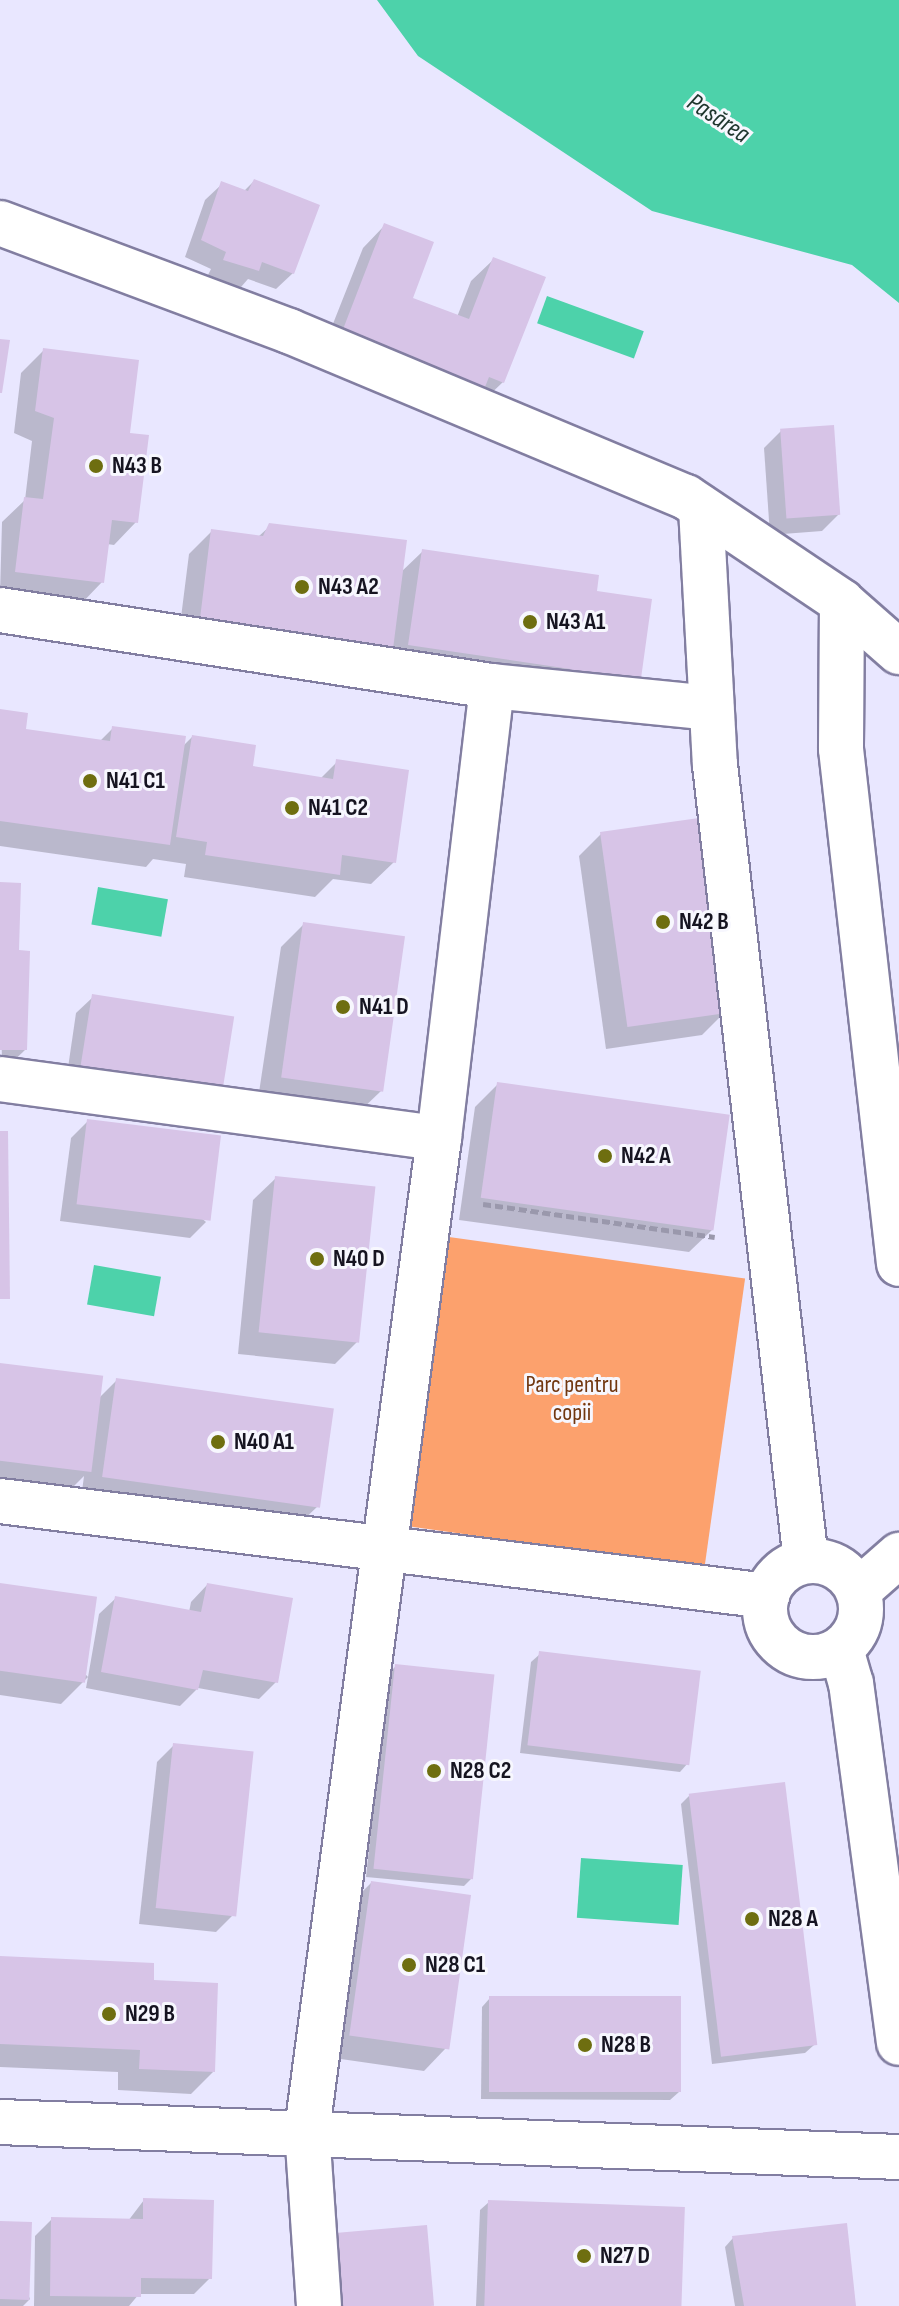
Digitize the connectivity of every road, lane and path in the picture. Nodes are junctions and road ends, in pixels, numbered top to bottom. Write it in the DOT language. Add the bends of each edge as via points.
graph roads {
  1 [pos="0,223"];
  2 [pos="701,508"];
  3 [pos="842,602"];
  4 [pos="0,610"];
  5 [pos="899,652"];
  6 [pos="492,686"];
  7 [pos="711,708"];
  8 [pos="0,1079"];
  9 [pos="439,1138"];
  10 [pos="431,1197"];
  11 [pos="773,1245"];
  12 [pos="899,1264"];
  13 [pos="0,1501"];
  14 [pos="384,1548"];
  15 [pos="899,1555"];
  16 [pos="806,1561"];
  17 [pos="767,1596"];
  18 [pos="873,1599"];
  19 [pos="841,1649"];
  20 [pos="899,2043"];
  21 [pos="0,2122"];
  22 [pos="307,2130"];
  23 [pos="899,2157"];
  24 [pos="319,2306"];
  1 -- 2 [label="street" via="289,331"];
  2 -- 3 [label="street"];
  2 -- 7 [label="street"];
  3 -- 5 [label="street"];
  3 -- 12 [label="street" via="841,749"];
  4 -- 6 [label="street"];
  6 -- 7 [label="street"];
  6 -- 9 [label="street"];
  7 -- 11 [label="street"];
  8 -- 9 [label="street"];
  9 -- 10 [label="street"];
  10 -- 11 [label="path"];
  10 -- 14 [label="street"];
  11 -- 16 [label="street"];
  13 -- 14 [label="street"];
  14 -- 17 [label="street"];
  14 -- 22 [label="street"];
  15 -- 18 [label="street"];
  16 -- 17 [label="street" via="781,1572"];
  16 -- 18 [label="street" via="838,1567"];
  17 -- 19 [label="street" via="768,1624 785,1648 813,1657"];
  18 -- 19 [label="street"];
  19 -- 20 [label="street" via="851,1683"];
  21 -- 22 [label="street"];
  22 -- 23 [label="street"];
  22 -- 24 [label="street"];
}
